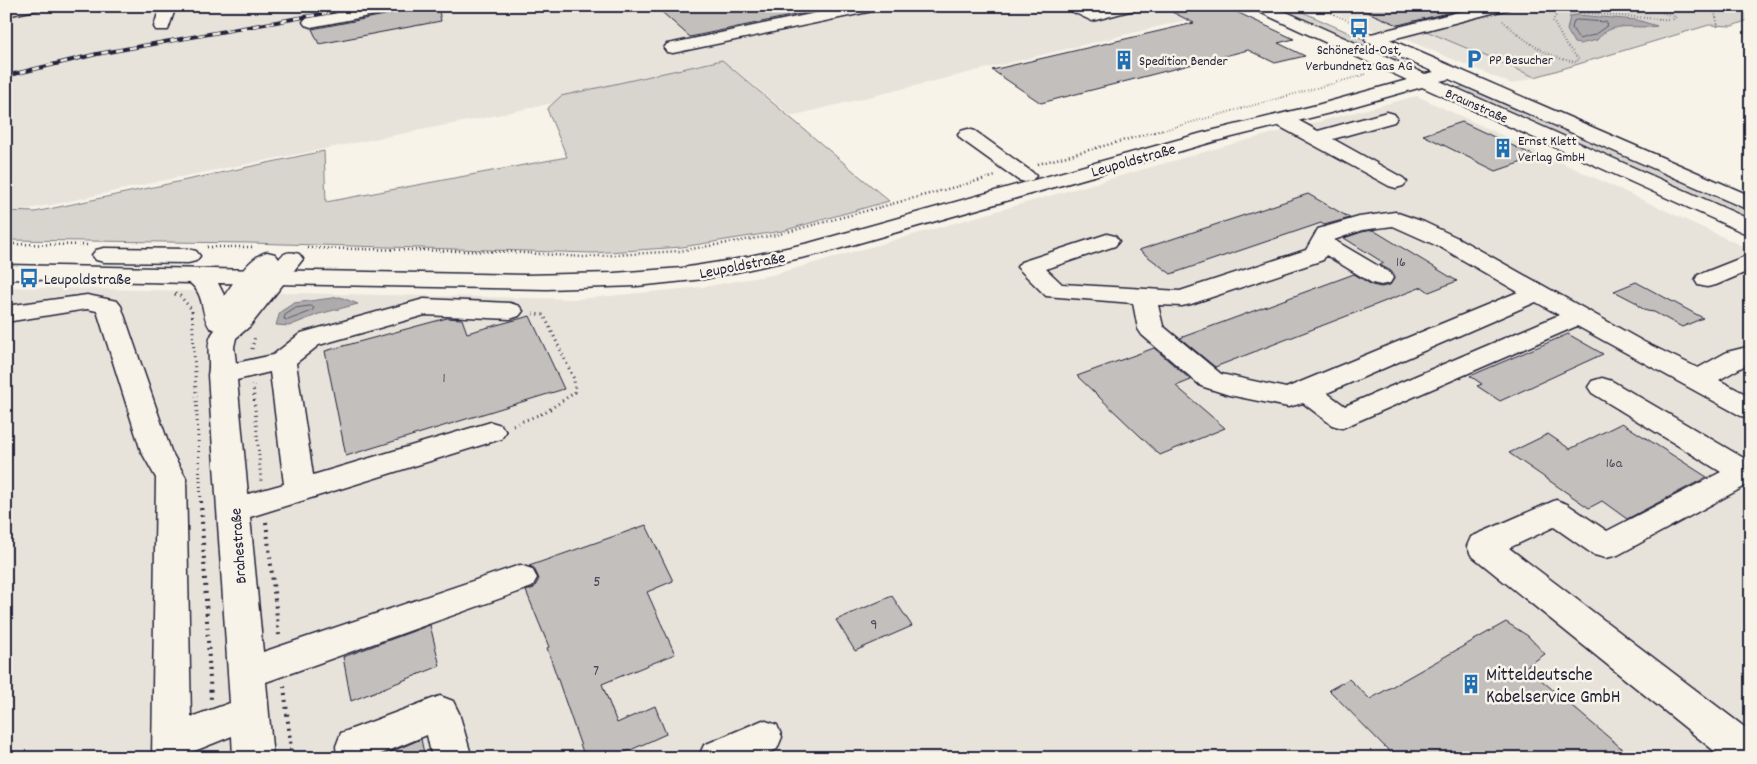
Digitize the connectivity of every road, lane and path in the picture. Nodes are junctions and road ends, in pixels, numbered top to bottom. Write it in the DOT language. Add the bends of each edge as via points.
graph roads {
  1 [pos="35,6"];
  2 [pos="168,6"];
  3 [pos="395,6"];
  4 [pos="873,6"];
  5 [pos="1073,6"];
  6 [pos="1131,6"];
  7 [pos="1259,6"];
  8 [pos="1297,6"];
  9 [pos="1502,6"];
  10 [pos="1642,6"];
  11 [pos="1713,6"];
  12 [pos="9,11"];
  13 [pos="1482,12"];
  14 [pos="311,22"];
  15 [pos="1332,22"];
  16 [pos="162,27"];
  17 [pos="1717,28"];
  18 [pos="1357,32"];
  19 [pos="1373,39"];
  20 [pos="672,48"];
  21 [pos="1372,72"];
  22 [pos="1403,72"];
  23 [pos="1428,72"];
  24 [pos="1454,72"];
  25 [pos="1387,118"];
  26 [pos="1282,120"];
  27 [pos="968,135"];
  28 [pos="1316,138"];
  29 [pos="1021,173"];
  30 [pos="1396,182"];
  31 [pos="1751,204"];
  32 [pos="1751,228"];
  33 [pos="1107,241"];
  34 [pos="1322,243"];
  35 [pos="6,244"];
  36 [pos="91,245"];
  37 [pos="207,247"];
  38 [pos="6,256"];
  39 [pos="273,261"];
  40 [pos="1751,261"];
  41 [pos="6,272"];
  42 [pos="197,276"];
  43 [pos="1381,278"];
  44 [pos="1707,280"];
  45 [pos="1537,293"];
  46 [pos="1144,296"];
  47 [pos="510,311"];
  48 [pos="6,314"];
  49 [pos="1578,316"];
  50 [pos="222,329"];
  51 [pos="1751,354"];
  52 [pos="282,361"];
  53 [pos="222,375"];
  54 [pos="1699,380"];
  55 [pos="1602,387"];
  56 [pos="1306,391"];
  57 [pos="1751,409"];
  58 [pos="491,432"];
  59 [pos="1748,471"];
  60 [pos="300,490"];
  61 [pos="234,510"];
  62 [pos="520,578"];
  63 [pos="247,673"];
  64 [pos="250,712"];
  65 [pos="763,737"];
  66 [pos="172,750"];
  67 [pos="1751,756"];
  68 [pos="253,758"];
  69 [pos="356,758"];
  70 [pos="452,758"];
  71 [pos="718,758"];
  1 -- 12 [label="main road"];
  2 -- 16 [label="main road"];
  3 -- 14 [label="main road"];
  4 -- 20 [label="main road"];
  5 -- 6 [label="main road" via="1092,16"];
  7 -- 22 [label="main road, Braunstraße"];
  8 -- 15 [label="main road"];
  9 -- 13 [label="main road"];
  10 -- 13 [label="path" via="1676,17 1664,20 1576,12 1557,14 1553,21 1566,45 1579,59 1576,62 1560,58 1504,22"];
  11 -- 17 [label="path"];
  13 -- 19 [label="main road"];
  18 -- 19 [label="main road, Braunstraße"];
  19 -- 23 [label="main road, Braunstraße"];
  21 -- 29 [label="path"];
  22 -- 23 [label="main road, Braunstraße"];
  22 -- 29 [label="main road, Leupoldstraße"];
  23 -- 24 [label="main road, Leupoldstraße"];
  23 -- 26 [label="main road, Leupoldstraße"];
  23 -- 32 [label="main road, Braunstraße"];
  24 -- 31 [label="main road, Braunstraße"];
  25 -- 28 [label="main road"];
  26 -- 28 [label="main road"];
  26 -- 39 [label="main road, Leupoldstraße" via="1199,140 816,248 703,272 582,282"];
  27 -- 29 [label="main road"];
  28 -- 30 [label="main road"];
  29 -- 39 [label="path" via="776,235 679,251 582,258 511,252"];
  29 -- 39 [label="main road, Leupoldstraße" via="770,245 656,264 578,268"];
  33 -- 46 [label="main road" via="1029,267 1055,291"];
  34 -- 43 [label="main road"];
  34 -- 45 [label="main road" via="1326,234 1359,224 1395,219 1450,243"];
  34 -- 46 [label="main road" via="1315,256 1182,299"];
  35 -- 36 [label="path"];
  37 -- 39 [label="path"];
  38 -- 39 [label="main road, Leupoldstraße" via="144,255"];
  39 -- 42 [label="main road, Leupoldstraße"];
  39 -- 50 [label="main road" via="241,321"];
  40 -- 44 [label="main road"];
  41 -- 42 [label="main road, Leupoldstraße"];
  42 -- 50 [label="main road, Brahestraße" via="207,282 212,291"];
  45 -- 49 [label="main road"];
  45 -- 56 [label="main road"];
  46 -- 56 [label="main road" via="1151,330 1211,380 1288,398"];
  47 -- 52 [label="main road" via="424,307 310,338"];
  47 -- 58 [label="path" via="544,314 574,379 575,392 557,407 528,421"];
  48 -- 66 [label="main road" via="87,302 108,306 156,451 171,478"];
  49 -- 54 [label="main road"];
  49 -- 56 [label="main road" via="1342,418"];
  50 -- 53 [label="main road, Brahestraße"];
  51 -- 54 [label="main road" via="1736,358"];
  52 -- 53 [label="main road"];
  52 -- 60 [label="main road"];
  53 -- 61 [label="main road, Brahestraße"];
  54 -- 57 [label="main road"];
  55 -- 59 [label="main road"];
  58 -- 60 [label="main road"];
  59 -- 67 [label="main road" via="1606,546 1556,512 1483,546"];
  60 -- 61 [label="main road"];
  61 -- 63 [label="main road, Brahestraße"];
  62 -- 63 [label="main road"];
  63 -- 64 [label="main road, Brahestraße"];
  64 -- 66 [label="main road"];
  64 -- 68 [label="main road, Brahestraße"];
  65 -- 71 [label="main road"];
  69 -- 70 [label="main road" via="355,746 440,713"];
}
